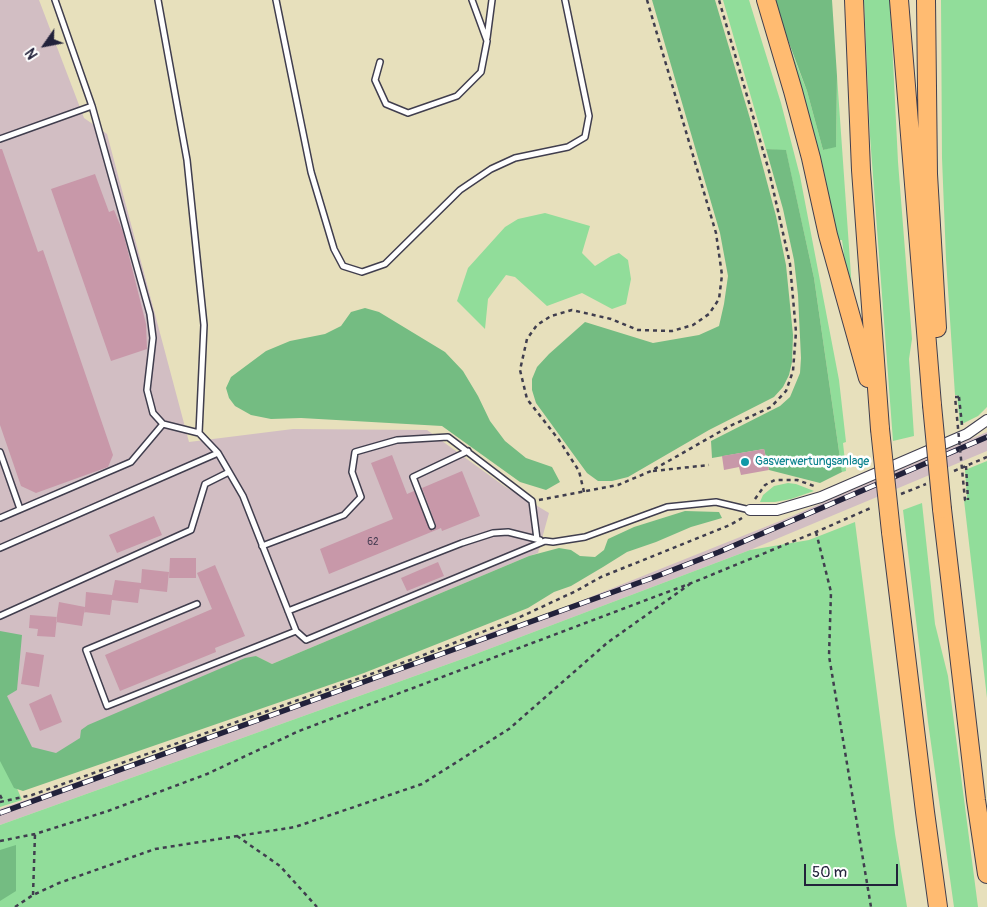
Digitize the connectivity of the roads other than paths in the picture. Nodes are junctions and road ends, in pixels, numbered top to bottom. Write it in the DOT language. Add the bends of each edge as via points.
graph roads {
  1 [pos="55,0"];
  2 [pos="158,0"];
  3 [pos="276,0"];
  4 [pos="472,0"];
  5 [pos="492,0"];
  6 [pos="565,0"];
  7 [pos="766,0"];
  8 [pos="846,0"];
  9 [pos="854,0"];
  10 [pos="899,0"];
  11 [pos="926,0"];
  12 [pos="487,41"];
  13 [pos="856,50"];
  14 [pos="380,62"];
  15 [pos="92,106"];
  16 [pos="0,139"];
  17 [pos="944,401"];
  18 [pos="987,420"];
  19 [pos="879,421"];
  20 [pos="163,424"];
  21 [pos="987,428"];
  22 [pos="969,429"];
  23 [pos="199,433"];
  24 [pos="0,452"];
  25 [pos="468,452"];
  26 [pos="218,453"];
  27 [pos="229,472"];
  28 [pos="20,509"];
  29 [pos="750,510"];
  30 [pos="0,518"];
  31 [pos="432,526"];
  32 [pos="537,539"];
  33 [pos="545,541"];
  34 [pos="262,546"];
  35 [pos="0,548"];
  36 [pos="197,604"];
  37 [pos="288,611"];
  38 [pos="0,616"];
  39 [pos="296,631"];
  40 [pos="987,874"];
  41 [pos="938,907"];
  1 -- 15 [label="lane"];
  2 -- 23 [label="lane" via="187,160 204,325"];
  3 -- 6 [label="lane" via="311,172 334,249 343,266 362,272 385,264 460,190 491,169 515,158 568,147 585,137 589,116"];
  4 -- 12 [label="lane"];
  5 -- 12 [label="lane"];
  7 -- 19 [label="highway" via="811,158 828,235"];
  8 -- 13 [label="highway"];
  9 -- 13 [label="highway"];
  10 -- 17 [label="highway"];
  11 -- 17 [label="highway" via="928,174"];
  12 -- 14 [label="lane" via="481,72 457,96 408,113 386,104 374,80"];
  13 -- 19 [label="highway"];
  15 -- 16 [label="lane"];
  15 -- 20 [label="lane" via="150,314 152,338 147,390 153,413"];
  17 -- 40 [label="highway, bridge" via="946,546"];
  18 -- 22 [label="street"];
  19 -- 41 [label="highway, bridge"];
  20 -- 23 [label="lane"];
  20 -- 28 [label="lane" via="131,462"];
  21 -- 22 [label="street" via="979,432"];
  22 -- 29 [label="street" via="821,497 777,510"];
  23 -- 26 [label="lane"];
  24 -- 28 [label="lane"];
  25 -- 31 [label="lane" via="412,477"];
  25 -- 32 [label="lane" via="532,501"];
  25 -- 34 [label="lane" via="448,437 397,440 355,452 352,472 361,497 344,515"];
  26 -- 27 [label="lane"];
  26 -- 35 [label="lane"];
  27 -- 34 [label="lane" via="243,496"];
  27 -- 38 [label="lane" via="205,484 190,530"];
  28 -- 30 [label="lane"];
  29 -- 33 [label="lane" via="716,502 667,507 585,538"];
  32 -- 33 [label="lane"];
  32 -- 37 [label="lane" via="508,532 493,533"];
  33 -- 39 [label="lane" via="306,640"];
  34 -- 37 [label="lane"];
  36 -- 39 [label="lane" via="86,650 107,706"];
  37 -- 39 [label="lane"];
}
